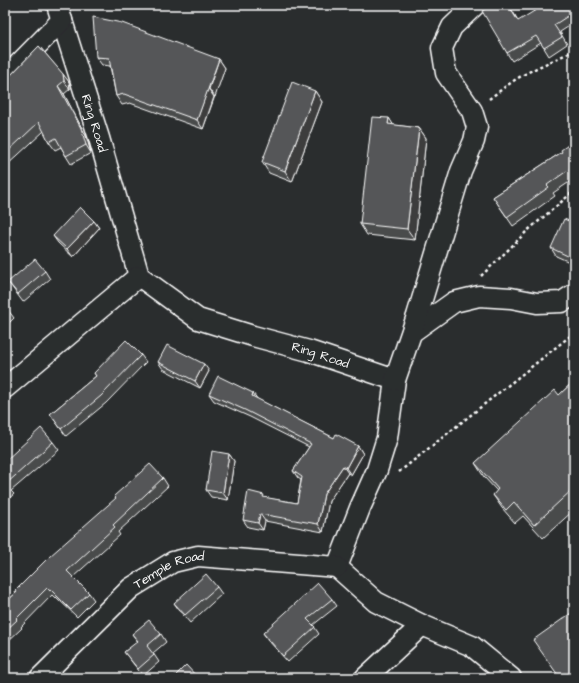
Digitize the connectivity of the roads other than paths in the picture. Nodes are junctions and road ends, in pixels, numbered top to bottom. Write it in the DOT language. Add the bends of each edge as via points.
graph roads {
  1 [pos="475,5"];
  2 [pos="60,12"];
  3 [pos="5,78"];
  4 [pos="139,276"];
  5 [pos="574,294"];
  6 [pos="412,332"];
  7 [pos="395,380"];
  8 [pos="5,388"];
  9 [pos="337,567"];
  10 [pos="422,625"];
  11 [pos="40,678"];
  12 [pos="365,678"];
  13 [pos="511,678"];
  1 -- 6 [label="street" via="452,27 442,48 446,73 472,111 477,127"];
  2 -- 3 [label="street"];
  2 -- 4 [label="street, Ring Road"];
  4 -- 7 [label="street, Ring Road" via="198,318"];
  4 -- 8 [label="street"];
  5 -- 6 [label="street" via="562,302 537,303 479,296 466,299 454,302"];
  6 -- 7 [label="street"];
  7 -- 9 [label="street" via="387,438 378,470"];
  9 -- 10 [label="street" via="376,602"];
  9 -- 11 [label="street, Temple Road" via="198,556 173,562 132,588"];
  10 -- 12 [label="street"];
  10 -- 13 [label="street" via="472,646"];
}
